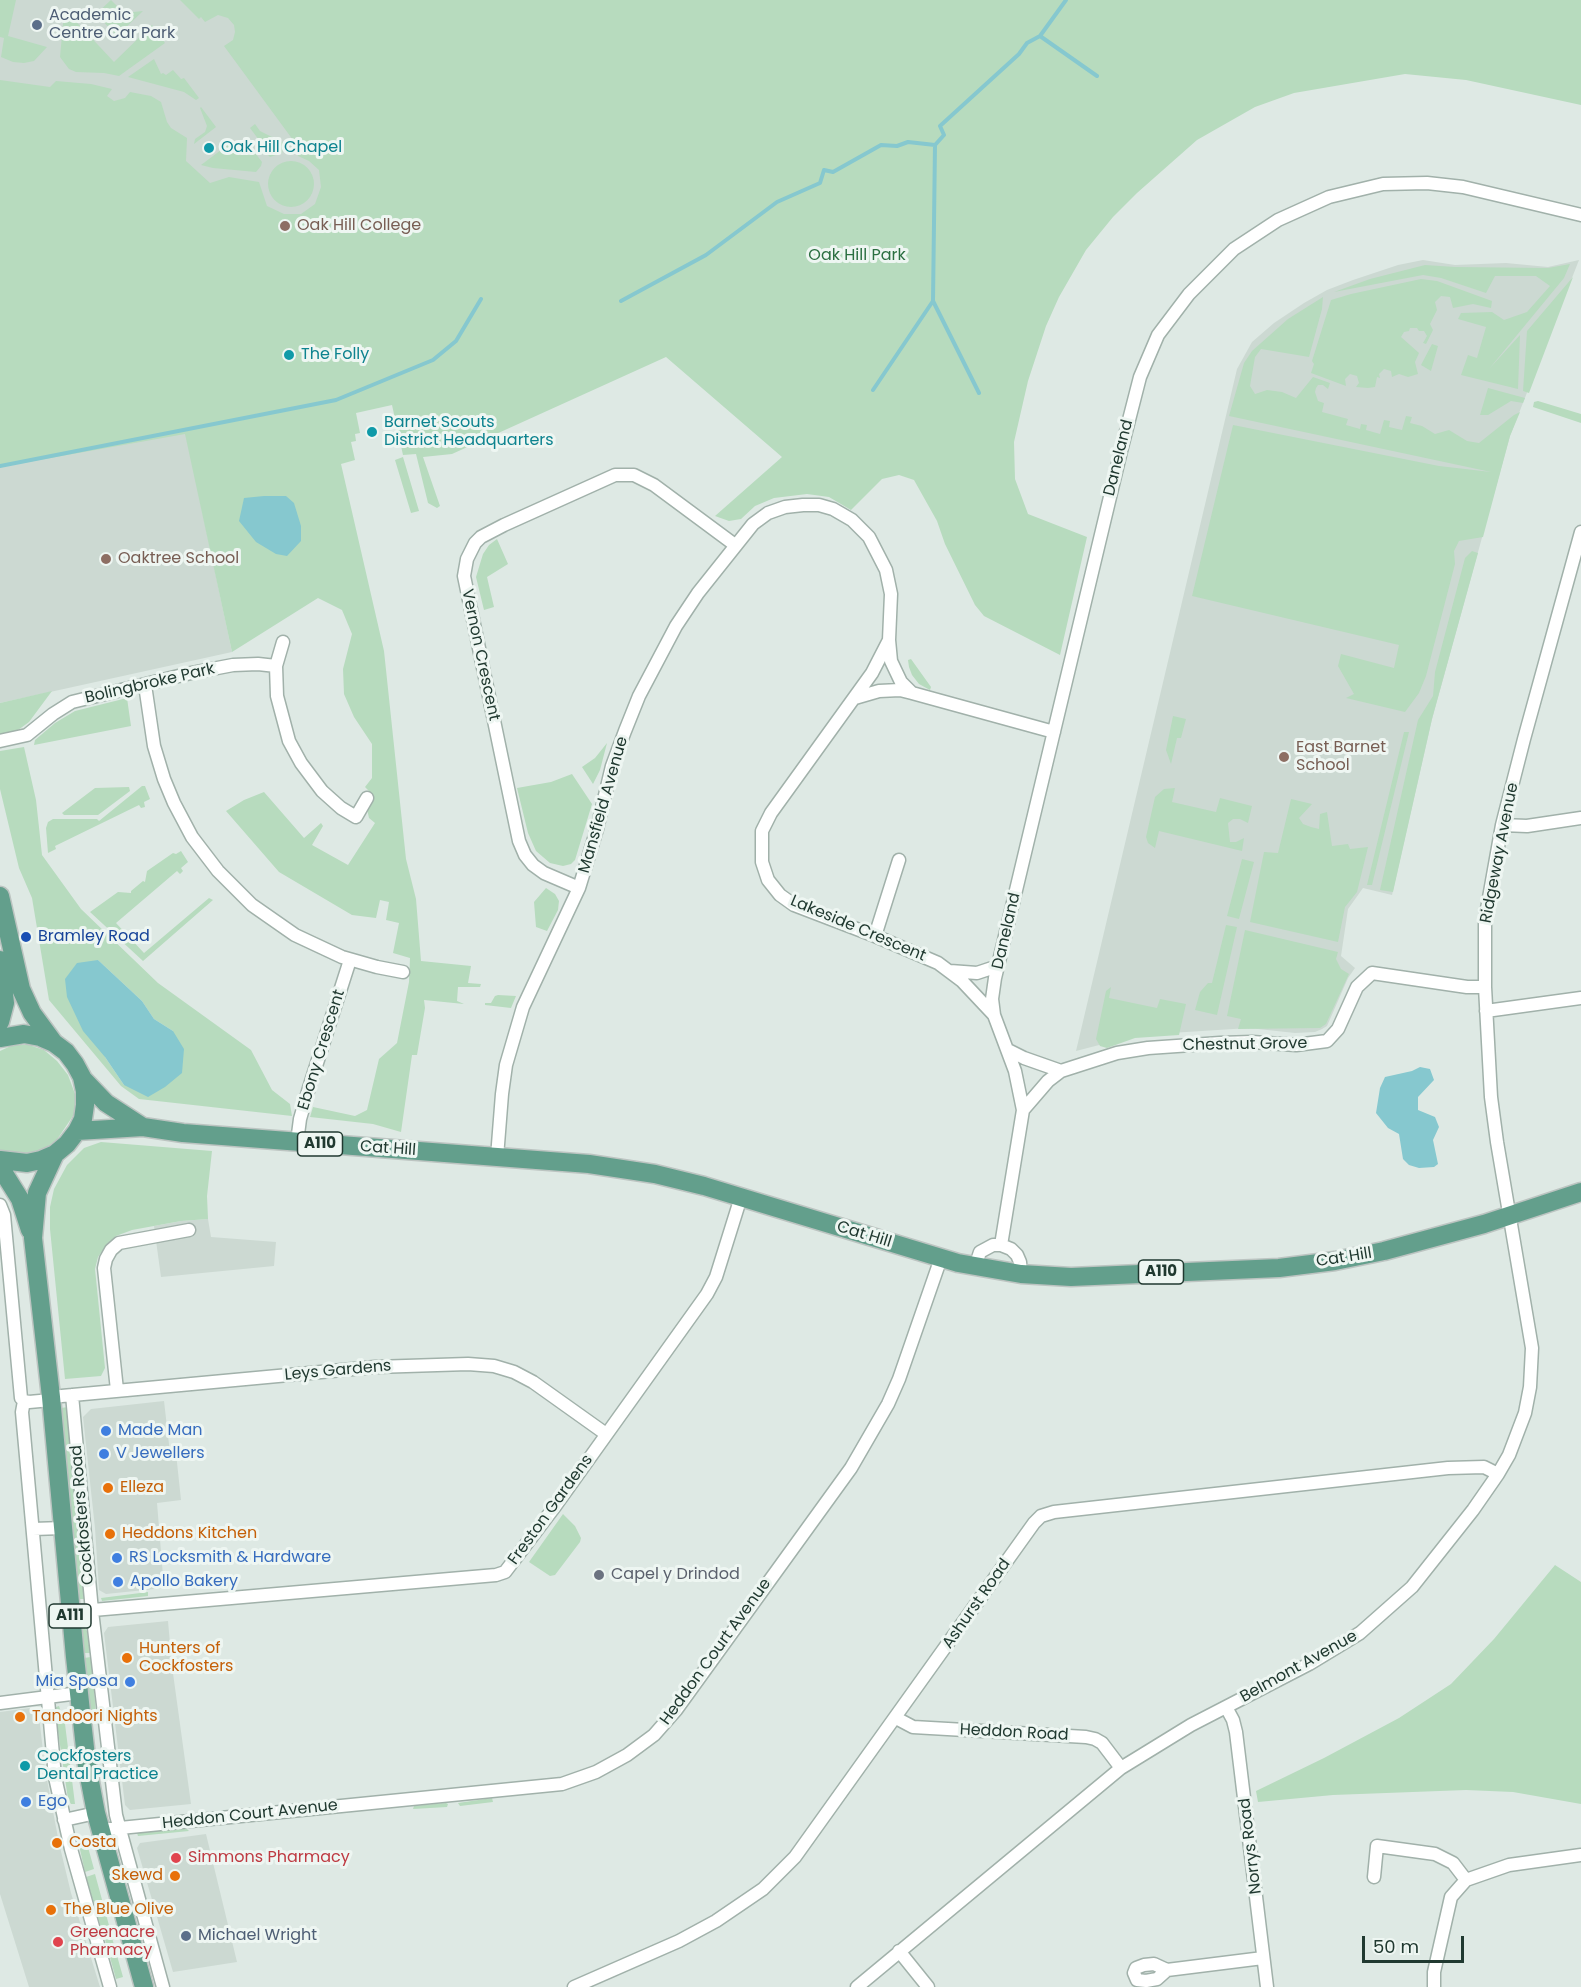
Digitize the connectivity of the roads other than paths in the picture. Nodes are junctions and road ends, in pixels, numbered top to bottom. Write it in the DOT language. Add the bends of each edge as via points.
graph roads {
  1 [pos="1581,215"];
  2 [pos="1581,532"];
  3 [pos="735,545"];
  4 [pos="889,640"];
  5 [pos="283,642"];
  6 [pos="276,666"];
  7 [pos="145,685"];
  8 [pos="912,693"];
  9 [pos="855,698"];
  10 [pos="1054,732"];
  11 [pos="0,741"];
  12 [pos="367,798"];
  13 [pos="1581,818"];
  14 [pos="1502,825"];
  15 [pos="899,860"];
  16 [pos="579,888"];
  17 [pos="0,896"];
  18 [pos="875,936"];
  19 [pos="0,960"];
  20 [pos="350,960"];
  21 [pos="998,966"];
  22 [pos="949,970"];
  23 [pos="403,972"];
  24 [pos="1485,987"];
  25 [pos="1581,998"];
  26 [pos="1486,1011"];
  27 [pos="994,1016"];
  28 [pos="0,1022"];
  29 [pos="0,1038"];
  30 [pos="54,1044"];
  31 [pos="1008,1050"];
  32 [pos="1061,1071"];
  33 [pos="82,1077"];
  34 [pos="1023,1110"];
  35 [pos="143,1127"];
  36 [pos="77,1131"];
  37 [pos="297,1142"];
  38 [pos="55,1154"];
  39 [pos="497,1157"];
  40 [pos="0,1160"];
  41 [pos="0,1167"];
  42 [pos="1581,1192"];
  43 [pos="741,1197"];
  44 [pos="2,1210"];
  45 [pos="1509,1216"];
  46 [pos="189,1230"];
  47 [pos="33,1238"];
  48 [pos="1001,1245"];
  49 [pos="941,1258"];
  50 [pos="975,1267"];
  51 [pos="1021,1274"];
  52 [pos="117,1390"];
  53 [pos="72,1395"];
  54 [pos="51,1398"];
  55 [pos="24,1401"];
  56 [pos="606,1434"];
  57 [pos="1498,1474"];
  58 [pos="63,1528"];
  59 [pos="33,1529"];
  60 [pos="92,1611"];
  61 [pos="70,1612"];
  62 [pos="79,1693"];
  63 [pos="48,1697"];
  64 [pos="0,1703"];
  65 [pos="1226,1707"];
  66 [pos="896,1718"];
  67 [pos="1121,1768"];
  68 [pos="64,1820"];
  69 [pos="98,1821"];
  70 [pos="119,1828"];
  71 [pos="1581,1855"];
  72 [pos="1374,1877"];
  73 [pos="1466,1880"];
  74 [pos="899,1951"];
  75 [pos="1263,1958"];
  76 [pos="1167,1970"];
  77 [pos="110,1987"];
  78 [pos="144,1987"];
  79 [pos="164,1987"];
  80 [pos="574,1987"];
  81 [pos="857,1987"];
  82 [pos="928,1987"];
  83 [pos="1267,1987"];
  84 [pos="1434,1987"];
  1 -- 10 [label="street, Daneland" via="1463,188 1427,183 1383,184 1329,197 1278,220 1234,249 1189,294 1158,335 1140,377"];
  2 -- 14 [label="street, Ridgeway Avenue"];
  3 -- 4 [label="street, Mansfield Avenue" via="753,524 785,507 819,506 845,515 869,537 886,570 891,594"];
  3 -- 16 [label="street, Mansfield Avenue" via="676,626 639,696 612,766"];
  3 -- 16 [label="street, Vernon Crescent" via="654,485 634,475 615,475 481,537 467,559 464,576 519,841 533,865"];
  4 -- 8 [label="street, Mansfield Avenue" via="895,672"];
  4 -- 9 [label="street, Lakeside Crescent"];
  5 -- 6 [label="street"];
  6 -- 7 [label="street, Bolingbroke Park" via="233,665"];
  6 -- 12 [label="street" via="282,721 301,763 322,791 356,817"];
  7 -- 11 [label="street, Bolingbroke Park" via="72,702 27,735"];
  7 -- 20 [label="street" via="164,779 205,854 232,887 271,920"];
  8 -- 9 [label="street" via="879,691"];
  8 -- 10 [label="street"];
  9 -- 18 [label="street, Lakeside Crescent" via="771,813 762,831 762,862 768,880 794,905"];
  10 -- 21 [label="street, Daneland"];
  13 -- 14 [label="street" via="1527,826"];
  14 -- 24 [label="street, Ridgeway Avenue" via="1485,920"];
  15 -- 18 [label="street"];
  16 -- 39 [label="street, Mansfield Avenue" via="523,1007 506,1065"];
  17 -- 30 [label="main road, Cat Hill" via="21,989"];
  18 -- 22 [label="street, Lakeside Crescent"];
  19 -- 28 [label="main road" via="5,1003"];
  20 -- 23 [label="street"];
  20 -- 37 [label="street, Ebony Crescent" via="309,1088"];
  21 -- 22 [label="street, Lakeside Crescent" via="977,974"];
  21 -- 27 [label="street, Daneland" via="992,999"];
  22 -- 27 [label="street, Lakeside Crescent"];
  24 -- 26 [label="street, Ridgeway Avenue"];
  24 -- 32 [label="street, Chestnut Grove" via="1372,973 1358,987 1338,1029 1327,1041 1148,1048 1117,1053"];
  25 -- 26 [label="street"];
  26 -- 45 [label="street, Ridgeway Avenue" via="1491,1098"];
  27 -- 31 [label="street, Daneland"];
  29 -- 30 [label="main road" via="24,1034"];
  30 -- 33 [label="main road, Cat Hill" via="71,1058"];
  31 -- 32 [label="street"];
  31 -- 34 [label="street, Daneland"];
  32 -- 34 [label="street, Chestnut Grove"];
  33 -- 35 [label="main road, Cat Hill / A110" via="106,1103"];
  33 -- 36 [label="main road" via="85,1105"];
  34 -- 48 [label="street, Daneland"];
  35 -- 36 [label="main road, Cat Hill / A110"];
  35 -- 37 [label="main road, Cat Hill / A110"];
  36 -- 38 [label="main road"];
  37 -- 39 [label="main road, Cat Hill / A110"];
  38 -- 40 [label="main road" via="27,1163"];
  38 -- 47 [label="main road, Cockfosters Road / A111" via="37,1193"];
  39 -- 43 [label="main road, Cat Hill / A110" via="656,1174"];
  41 -- 47 [label="main road, Cockfosters Road / A111" via="20,1199"];
  42 -- 45 [label="main road, Cat Hill / A110"];
  43 -- 49 [label="main road, Cat Hill / A110"];
  43 -- 56 [label="street, Freston Gardens" via="708,1294"];
  44 -- 55 [label="street" via="20,1393"];
  45 -- 51 [label="main road, Cat Hill / A110" via="1384,1251 1279,1268 1071,1276"];
  45 -- 57 [label="street, Belmont Avenue" via="1532,1348 1532,1370 1525,1413"];
  46 -- 52 [label="street" via="118,1243 106,1259"];
  47 -- 54 [label="main road, Cockfosters Road / A111"];
  48 -- 50 [label="street" via="980,1252"];
  48 -- 51 [label="street" via="1017,1255"];
  49 -- 50 [label="main road, Cat Hill / A110"];
  49 -- 70 [label="street, Heddon Court Avenue" via="892,1396 850,1468 676,1710 654,1735 627,1755 562,1784"];
  50 -- 51 [label="main road, Cat Hill / A110"];
  52 -- 53 [label="street, Leys Gardens"];
  52 -- 56 [label="street, Leys Gardens" via="375,1367 485,1365 514,1372 533,1382"];
  53 -- 54 [label="street, Leys Gardens"];
  53 -- 60 [label="street, Cockfosters Road"];
  54 -- 55 [label="street"];
  54 -- 58 [label="main road, Cockfosters Road / A111"];
  55 -- 59 [label="street"];
  56 -- 60 [label="street, Freston Gardens" via="505,1572"];
  57 -- 65 [label="street, Belmont Avenue" via="1412,1587 1360,1633"];
  57 -- 66 [label="street, Ashurst Road" via="1484,1467 1448,1468 1041,1516"];
  58 -- 59 [label="street"];
  58 -- 61 [label="main road, Cockfosters Road / A111"];
  59 -- 63 [label="street"];
  60 -- 61 [label="street, Freston Gardens"];
  60 -- 70 [label="street, Cockfosters Road"];
  61 -- 62 [label="main road, Cockfosters Road / A111"];
  62 -- 63 [label="street"];
  62 -- 69 [label="main road, Cockfosters Road / A111"];
  63 -- 64 [label="street"];
  63 -- 68 [label="street"];
  65 -- 67 [label="street, Belmont Avenue"];
  65 -- 75 [label="street, Norrys Road" via="1236,1732"];
  66 -- 67 [label="street, Heddon Road" via="913,1727 1086,1737 1102,1743"];
  66 -- 80 [label="street, Ashurst Road" via="795,1857 762,1889 679,1941"];
  67 -- 74 [label="street, Belmont Avenue"];
  68 -- 69 [label="street, Heddon Court Avenue"];
  68 -- 77 [label="street"];
  69 -- 70 [label="street, Heddon Court Avenue"];
  69 -- 78 [label="main road, Cockfosters Road / A111"];
  70 -- 79 [label="street, Cockfosters Road"];
  71 -- 73 [label="street" via="1509,1865"];
  72 -- 73 [label="street" via="1377,1846 1435,1854 1453,1863"];
  73 -- 84 [label="street" via="1451,1897"];
  74 -- 81 [label="street, Belmont Avenue"];
  74 -- 82 [label="street"];
  75 -- 76 [label="street"];
  75 -- 83 [label="street, Norrys Road"];
}
